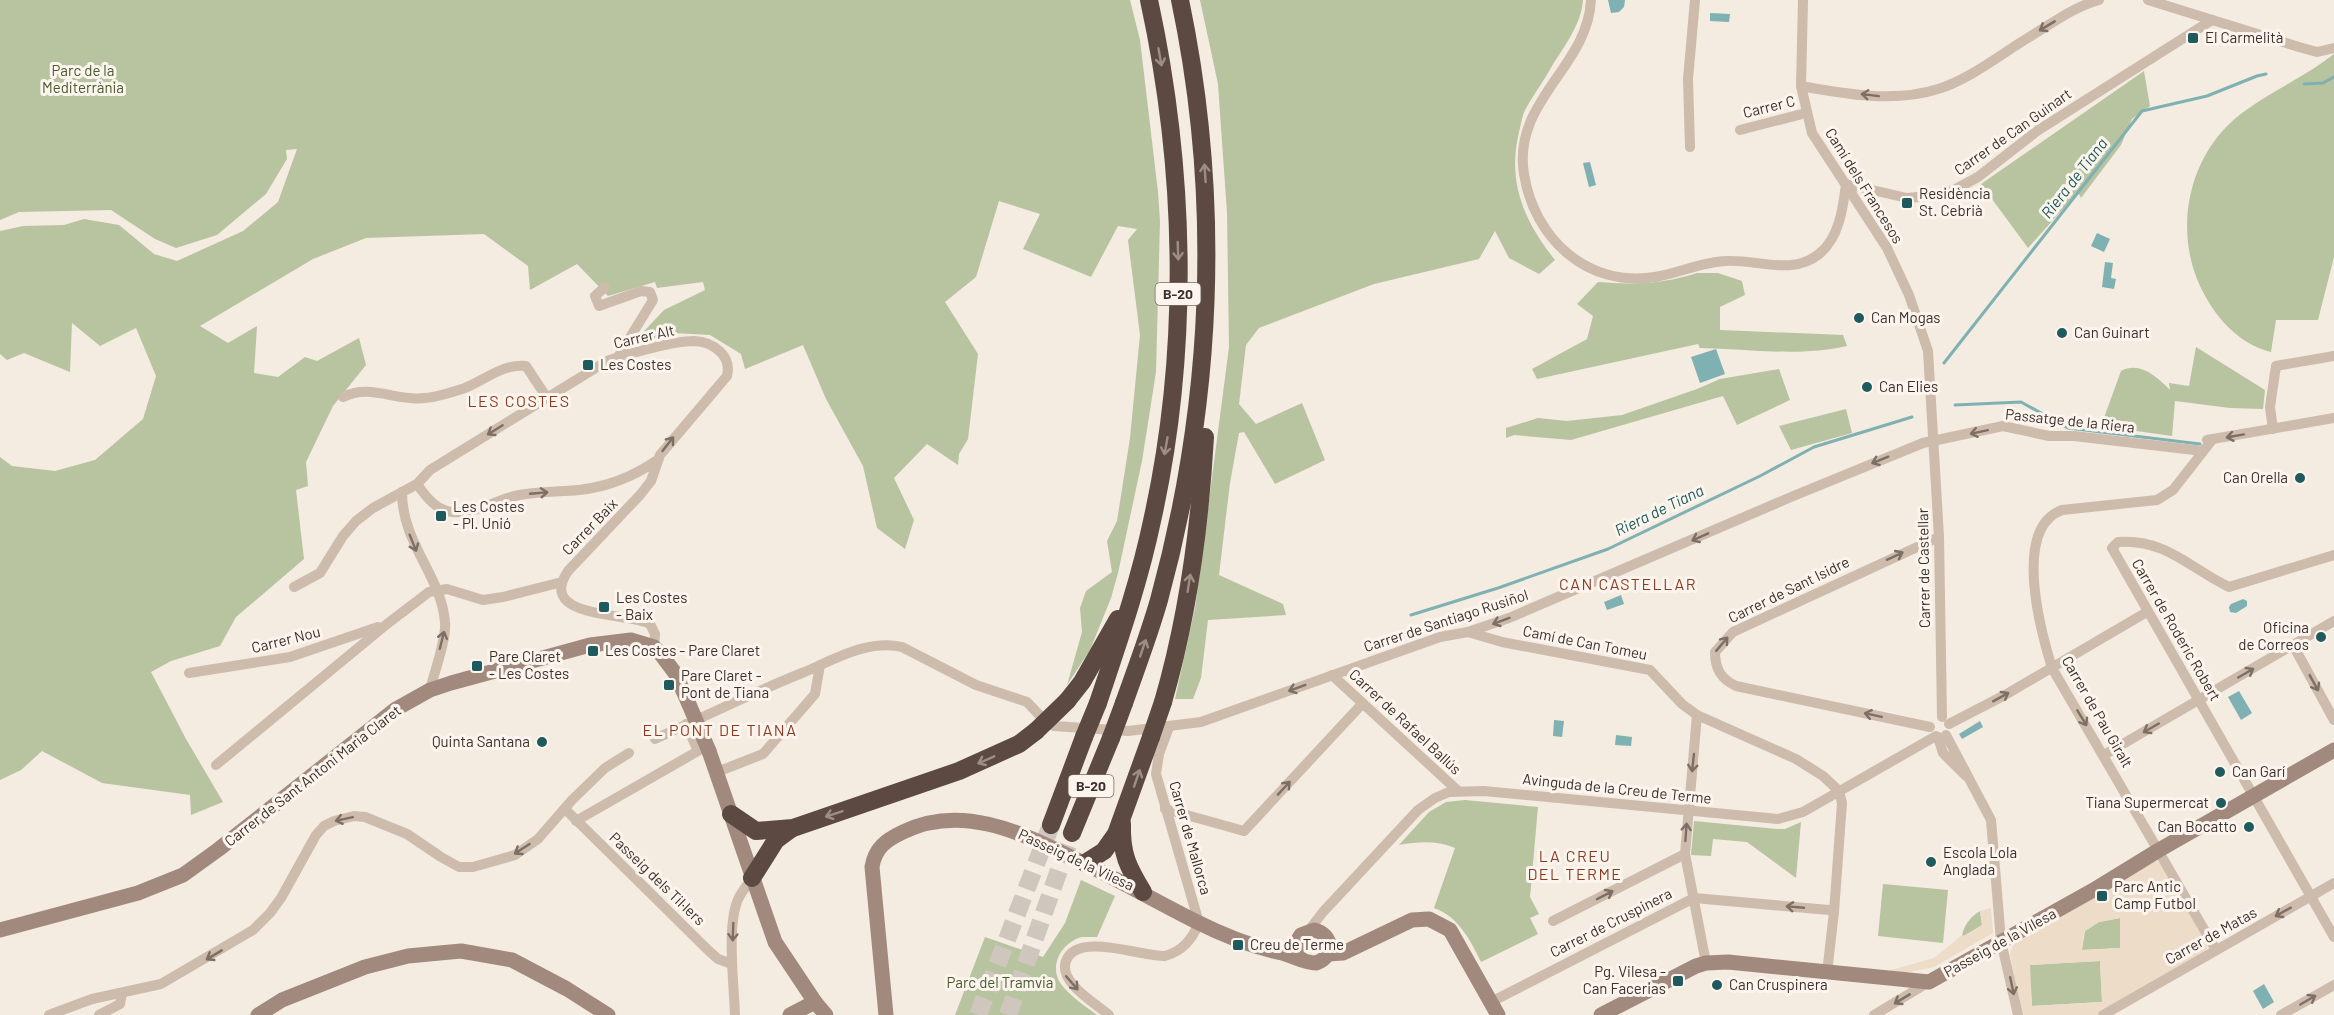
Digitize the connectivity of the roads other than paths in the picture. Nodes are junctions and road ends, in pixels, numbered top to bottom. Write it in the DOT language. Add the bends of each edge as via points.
graph roads {
  1 [pos="1149,0"];
  2 [pos="1180,0"];
  3 [pos="1591,0"];
  4 [pos="1695,0"];
  5 [pos="1803,0"];
  6 [pos="2099,0"];
  7 [pos="2148,0"];
  8 [pos="2212,20"];
  9 [pos="2334,48"];
  10 [pos="1801,86"];
  11 [pos="1806,113"];
  12 [pos="1740,130"];
  13 [pos="1690,147"];
  14 [pos="1834,168"];
  15 [pos="1846,184"];
  16 [pos="1840,214"];
  17 [pos="605,286"];
  18 [pos="2334,356"];
  19 [pos="618,357"];
  20 [pos="1203,357"];
  21 [pos="343,397"];
  22 [pos="547,398"];
  23 [pos="1933,418"];
  24 [pos="2334,418"];
  25 [pos="2274,429"];
  26 [pos="1935,441"];
  27 [pos="2206,444"];
  28 [pos="656,461"];
  29 [pos="630,477"];
  30 [pos="417,484"];
  31 [pos="402,492"];
  32 [pos="640,495"];
  33 [pos="1940,537"];
  34 [pos="2334,555"];
  35 [pos="562,582"];
  36 [pos="294,586"];
  37 [pos="1136,586"];
  38 [pos="437,589"];
  39 [pos="2147,612"];
  40 [pos="2334,621"];
  41 [pos="387,624"];
  42 [pos="1468,633"];
  43 [pos="2293,645"];
  44 [pos="654,647"];
  45 [pos="820,665"];
  46 [pos="2052,668"];
  47 [pos="189,673"];
  48 [pos="1332,675"];
  49 [pos="430,690"];
  50 [pos="2199,700"];
  51 [pos="1362,704"];
  52 [pos="1697,715"];
  53 [pos="2334,720"];
  54 [pos="686,724"];
  55 [pos="1169,727"];
  56 [pos="1940,729"];
  57 [pos="655,739"];
  58 [pos="2334,750"];
  59 [pos="629,753"];
  60 [pos="2104,755"];
  61 [pos="216,765"];
  62 [pos="717,772"];
  63 [pos="1457,790"];
  64 [pos="1839,791"];
  65 [pos="2254,796"];
  66 [pos="565,809"];
  67 [pos="1165,809"];
  68 [pos="1688,811"];
  69 [pos="731,814"];
  70 [pos="1122,818"];
  71 [pos="576,821"];
  72 [pos="1051,825"];
  73 [pos="793,828"];
  74 [pos="1072,833"];
  75 [pos="2159,850"];
  76 [pos="1685,854"];
  77 [pos="1085,863"];
  78 [pos="752,878"];
  79 [pos="2334,883"];
  80 [pos="1143,892"];
  81 [pos="2311,897"];
  82 [pos="1694,898"];
  83 [pos="1834,912"];
  84 [pos="1553,921"];
  85 [pos="1199,923"];
  86 [pos="0,930"];
  87 [pos="2334,938"];
  88 [pos="1318,940"];
  89 [pos="2001,941"];
  90 [pos="1258,947"];
  91 [pos="2216,950"];
  92 [pos="1301,959"];
  93 [pos="1706,963"];
  94 [pos="732,964"];
  95 [pos="1827,973"];
  96 [pos="1929,982"];
  97 [pos="2334,985"];
  98 [pos="122,993"];
  99 [pos="815,1002"];
  100 [pos="1495,1009"];
  101 [pos="2118,1011"];
  102 [pos="49,1015"];
  103 [pos="99,1015"];
  104 [pos="258,1015"];
  105 [pos="608,1015"];
  106 [pos="735,1015"];
  107 [pos="790,1015"];
  108 [pos="826,1015"];
  109 [pos="886,1015"];
  110 [pos="1109,1015"];
  111 [pos="1601,1015"];
  112 [pos="1874,1015"];
  113 [pos="2018,1015"];
  114 [pos="2103,1015"];
  115 [pos="2281,1015"];
  1 -- 37 [label="highway, B-20, one-way" via="1167,96 1176,189 1178,330 1166,445"];
  20 -- 2 [label="highway, B-20, one-way" via="1208,282 1205,176 1193,69"];
  3 -- 16 [label="street" via="1588,23 1537,107 1522,147 1527,194 1542,226 1557,244 1586,266 1630,278 1656,277 1724,261 1792,266 1818,255 1831,243"];
  4 -- 13 [label="street" via="1688,79"];
  5 -- 10 [label="street, Camí dels Francesos"];
  6 -- 10 [label="street, one-way" via="2076,8 1940,89 1894,97"];
  7 -- 8 [label="street"];
  8 -- 9 [label="street" via="2317,52"];
  8 -- 15 [label="street, Carrer de Can Guinart" via="2037,131 1959,188 1940,195 1907,198"];
  10 -- 11 [label="street, Camí dels Francesos"];
  11 -- 12 [label="street, Carrer C"];
  11 -- 14 [label="street, Camí dels Francesos" via="1812,133"];
  14 -- 15 [label="street, Camí dels Francesos"];
  14 -- 16 [label="street"];
  15 -- 16 [label="street"];
  15 -- 23 [label="street, Camí dels Francesos" via="1887,248 1909,295 1929,357"];
  17 -- 19 [label="street" via="595,296 599,306 641,291 650,292 653,300"];
  18 -- 25 [label="street" via="2276,366 2270,407"];
  19 -- 22 [label="street, Carrer Alt"];
  28 -- 19 [label="street, Carrer Alt, one-way" via="727,376 725,355 694,341"];
  70 -- 20 [label="highway, B-20, one-way, bridge" via="1163,702 1179,642 1195,544 1206,421"];
  74 -- 20 [label="highway, B-20, one-way, bridge" via="1111,738 1158,602 1179,516 1199,406"];
  21 -- 22 [label="street" via="369,391 426,398 464,388 518,365 526,366"];
  22 -- 30 [label="street, Carrer Alt, one-way" via="430,470"];
  23 -- 26 [label="street, Carrer de Castellar"];
  24 -- 25 [label="street, Passatge de la Riera"];
  25 -- 27 [label="street, Passatge de la Riera, one-way"];
  27 -- 26 [label="street, Passatge de la Riera, one-way" via="2049,435 2003,426"];
  26 -- 33 [label="street, Carrer de Castellar"];
  26 -- 42 [label="street, Carrer de Santiago Rusiñol, one-way"];
  27 -- 46 [label="street, Carrer de Pau Giralt" via="2173,490 2157,500 2062,510 2046,521 2038,540 2035,592"];
  28 -- 29 [label="street, Carrer Baix"];
  28 -- 32 [label="street, Carrer Alt" via="651,481"];
  30 -- 29 [label="street, Carrer Baix, one-way" via="442,509 460,512 520,494 581,490"];
  29 -- 32 [label="street" via="639,479"];
  30 -- 31 [label="street, Carrer Alt"];
  31 -- 36 [label="street, Carrer Alt" via="356,521 320,573"];
  31 -- 38 [label="street, one-way" via="404,518 411,538"];
  32 -- 35 [label="street, Carrer Baix"];
  33 -- 56 [label="street, Carrer de Castellar"];
  56 -- 33 [label="street, Carrer de Sant Isidre, one-way" via="1736,686 1724,680 1715,665 1715,652 1733,632"];
  34 -- 39 [label="street, Carrer de Roderic Robert" via="2229,587 2176,554 2139,542 2118,542 2112,548"];
  35 -- 38 [label="street" via="483,600"];
  35 -- 44 [label="street" via="565,598 576,609 650,624 655,633"];
  37 -- 72 [label="highway, B-20, bridge" via="1098,703"];
  37 -- 73 [label="highway, one-way, bridge" via="1082,682 1019,744 959,771"];
  38 -- 41 [label="street"];
  49 -- 38 [label="street, one-way" via="445,634"];
  39 -- 46 [label="street, Avinguda de la Creu de Terme"];
  39 -- 50 [label="street, Carrer de Roderic Robert"];
  40 -- 43 [label="street"];
  41 -- 47 [label="street, Carrer Nou" via="290,657"];
  41 -- 61 [label="street"];
  42 -- 48 [label="street, Carrer de Santiago Rusiñol" via="1440,637"];
  42 -- 52 [label="street, Camí de Can Tomeu" via="1650,670"];
  50 -- 43 [label="street, one-way"];
  43 -- 53 [label="street, one-way"];
  44 -- 49 [label="street, Carrer de Sant Antoni Maria Claret" via="631,640 598,643"];
  44 -- 62 [label="street, bridge" via="675,673"];
  45 -- 54 [label="street"];
  45 -- 55 [label="street, Carrer de Santiago Rusiñol" via="850,652 889,644 976,685 1027,702 1054,726 1128,731"];
  45 -- 62 [label="street" via="815,694 763,754"];
  56 -- 46 [label="street, Avinguda de la Creu de Terme, one-way"];
  46 -- 60 [label="street, Carrer de Pau Giralt, one-way"];
  48 -- 51 [label="street, Carrer de Rafael Ballús"];
  48 -- 55 [label="street, Carrer de Santiago Rusiñol, one-way" via="1201,722"];
  49 -- 86 [label="street, Carrer de Sant Antoni Maria Claret" via="382,719 183,875 138,893"];
  50 -- 60 [label="street, one-way"];
  50 -- 65 [label="street, Carrer de Roderic Robert"];
  51 -- 63 [label="street, Carrer de Rafael Ballús"];
  67 -- 51 [label="street, one-way" via="1244,831"];
  52 -- 64 [label="street, Camí de Can Tomeu" via="1796,759"];
  52 -- 68 [label="street, one-way"];
  54 -- 57 [label="street"];
  54 -- 71 [label="street" via="698,751"];
  55 -- 67 [label="street, Carrer de Mallorca" via="1156,769"];
  56 -- 64 [label="street, Avinguda de la Creu de Terme"];
  56 -- 89 [label="street, Carrer de Castellar" via="1989,814"];
  58 -- 65 [label="street, Passeig de la Vilesa"];
  59 -- 66 [label="street" via="605,768"];
  60 -- 75 [label="street, Carrer de Pau Giralt"];
  62 -- 69 [label="street"];
  63 -- 68 [label="street, Avinguda de la Creu de Terme"];
  63 -- 88 [label="street, Avinguda de la Creu de Terme" via="1435,798 1409,818 1323,912"];
  64 -- 68 [label="street, Avinguda de la Creu de Terme" via="1787,818"];
  64 -- 83 [label="street" via="1842,803"];
  65 -- 75 [label="street, Passeig de la Vilesa"];
  65 -- 81 [label="street, Carrer de Roderic Robert"];
  66 -- 71 [label="street, Passeig dels Til·lers"];
  66 -- 98 [label="street, one-way" via="538,839 515,855 473,867 459,867 407,834 365,818 354,816 333,821 316,836 281,898 253,930 172,980"];
  67 -- 85 [label="street, Carrer de Mallorca"];
  76 -- 68 [label="street, one-way"];
  69 -- 73 [label="highway" via="756,831"];
  69 -- 78 [label="street"];
  70 -- 77 [label="highway, B-20" via="1104,851"];
  70 -- 80 [label="highway, B-20" via="1123,852"];
  71 -- 94 [label="street, Passeig dels Til·lers" via="709,951"];
  73 -- 78 [label="highway" via="776,840"];
  75 -- 89 [label="street, Passeig de la Vilesa"];
  75 -- 91 [label="street, Carrer de Pau Giralt"];
  76 -- 82 [label="street"];
  84 -- 76 [label="street, one-way"];
  77 -- 80 [label="street, Passeig de la Vilesa"];
  77 -- 109 [label="street, Passeig de la Vilesa" via="1010,829 962,820 928,822 886,840 874,856 872,867"];
  78 -- 94 [label="street, one-way" via="739,896 735,910"];
  78 -- 99 [label="street" via="774,942"];
  79 -- 81 [label="street, Carrer de Matas"];
  80 -- 85 [label="street, Passeig de la Vilesa"];
  81 -- 87 [label="street, Carrer de Roderic Robert"];
  81 -- 91 [label="street, Carrer de Matas, one-way"];
  83 -- 82 [label="street, Carrer de Cruspinera, one-way"];
  82 -- 93 [label="street"];
  82 -- 100 [label="street, Carrer de Cruspinera"];
  83 -- 95 [label="street"];
  85 -- 90 [label="street, Passeig de la Vilesa"];
  85 -- 110 [label="street, one-way" via="1184,946 1166,956 1084,946 1068,956 1065,975 1070,983"];
  88 -- 90 [label="street"];
  88 -- 92 [label="street" via="1297,949"];
  88 -- 92 [label="street" via="1325,959 1316,963"];
  88 -- 100 [label="street" via="1354,947 1412,920 1439,922 1457,942"];
  89 -- 96 [label="street, Passeig de la Vilesa"];
  89 -- 113 [label="street, Carrer de Castellar, one-way"];
  90 -- 92 [label="street, Passeig de la Vilesa"];
  91 -- 101 [label="street, Carrer de Matas"];
  93 -- 95 [label="street, Passeig de la Vilesa"];
  93 -- 111 [label="street, Passeig de la Vilesa"];
  94 -- 106 [label="street"];
  95 -- 96 [label="street, Passeig de la Vilesa"];
  96 -- 112 [label="street, one-way"];
  115 -- 97 [label="street, one-way"];
  98 -- 102 [label="street"];
  98 -- 103 [label="street" via="120,1004"];
  99 -- 107 [label="street"];
  99 -- 108 [label="street"];
  101 -- 114 [label="street, Carrer de Matas"];
  104 -- 105 [label="street" via="282,1000 365,967 408,956 461,951 512,960"];
}
